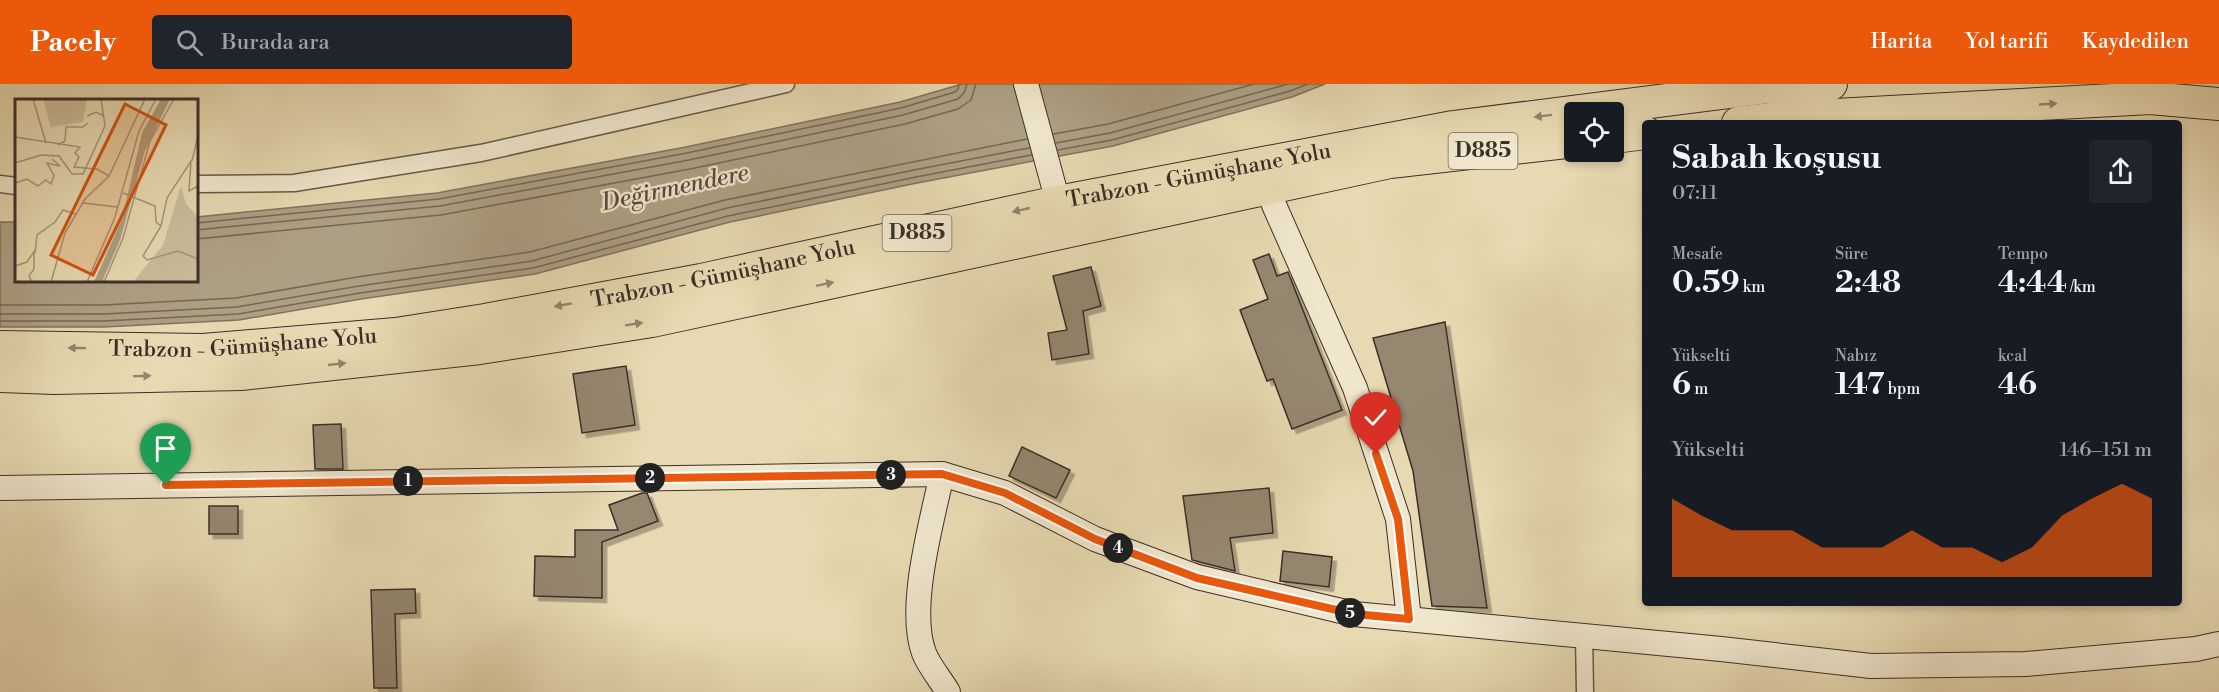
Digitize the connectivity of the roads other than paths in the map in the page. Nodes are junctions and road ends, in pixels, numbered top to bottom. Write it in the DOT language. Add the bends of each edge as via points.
graph roads {
  1 [pos="786,84"];
  2 [pos="1026,84"];
  3 [pos="1831,84"];
  4 [pos="2219,104"];
  5 [pos="1770,120"];
  6 [pos="1642,134"];
  7 [pos="1624,136"];
  8 [pos="1564,142"];
  9 [pos="0,184"];
  10 [pos="198,184"];
  11 [pos="15,186"];
  12 [pos="1270,188"];
  13 [pos="1054,192"];
  14 [pos="0,347"];
  15 [pos="0,376"];
  16 [pos="942,474"];
  17 [pos="0,488"];
  18 [pos="1409,619"];
  19 [pos="1584,635"];
  20 [pos="2219,644"];
  21 [pos="948,692"];
  22 [pos="1585,692"];
  1 -- 10 [label="street" via="481,153 294,183"];
  2 -- 13 [label="street"];
  3 -- 13 [label="highway, Trabzon - Gümüşhane Yolu / D885, one-way" via="1769,87 1453,127 1203,173"];
  5 -- 4 [label="highway, one-way" via="2150,98"];
  6 -- 7 [label="highway"];
  8 -- 12 [label="highway, Trabzon - Gümüşhane Yolu / D885" via="1390,162"];
  9 -- 11 [label="street"];
  15 -- 12 [label="highway, Trabzon - Gümüşhane Yolu / D885, one-way" via="241,374 480,348 652,321"];
  12 -- 18 [label="street" via="1354,388 1398,519"];
  13 -- 14 [label="highway, Trabzon - Gümüşhane Yolu / D885, one-way" via="701,280 396,334 203,350"];
  16 -- 17 [label="street"];
  16 -- 18 [label="street" via="1005,493 1095,539 1197,578 1354,614"];
  16 -- 21 [label="street" via="917,610 924,653"];
  18 -- 19 [label="street"];
  19 -- 20 [label="street" via="1871,666 2026,664"];
  19 -- 22 [label="street"];
}
